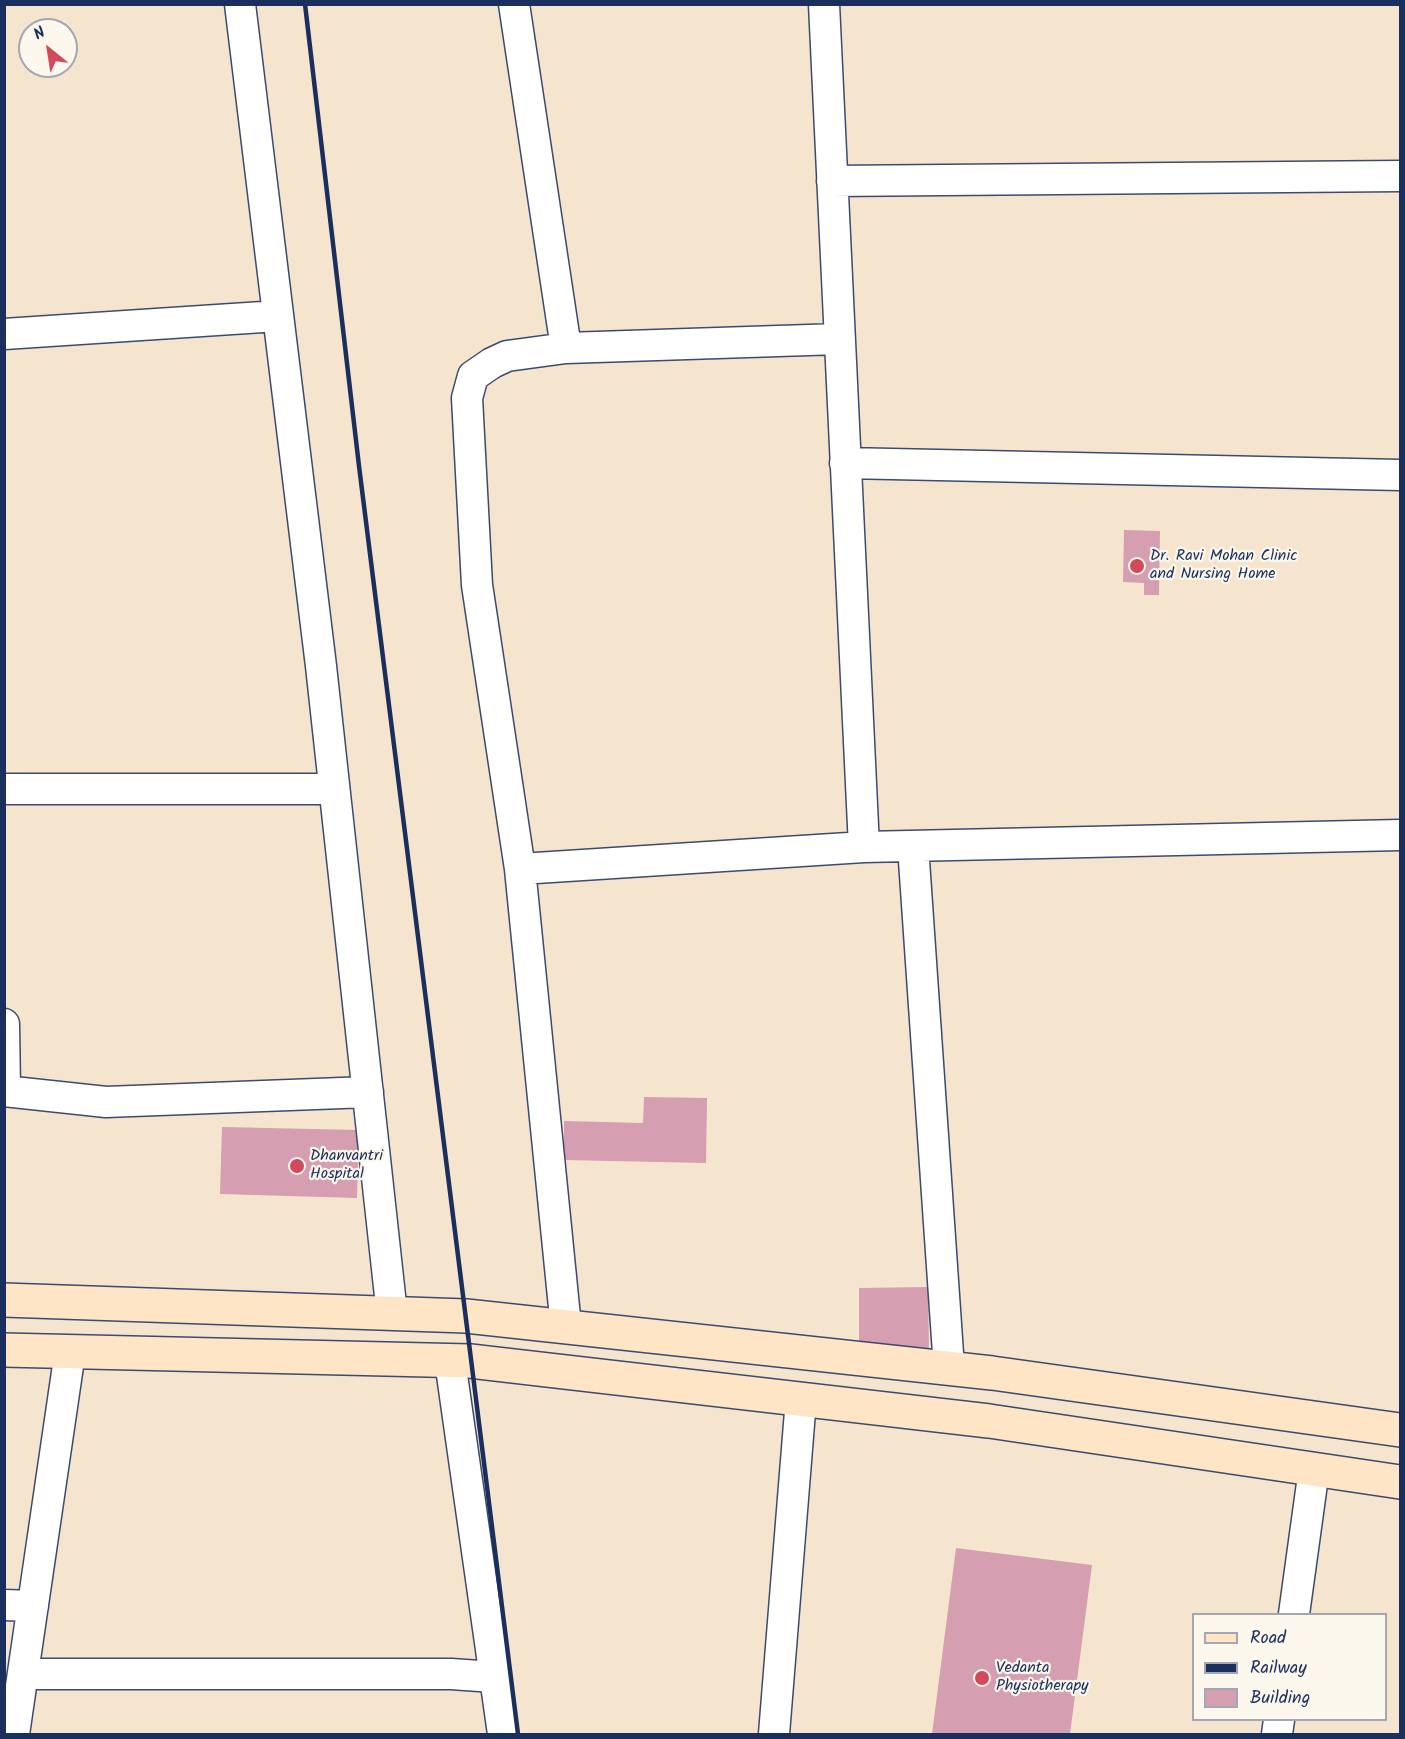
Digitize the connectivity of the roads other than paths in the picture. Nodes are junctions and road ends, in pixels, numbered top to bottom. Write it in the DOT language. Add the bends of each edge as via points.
graph roads {
  1 [pos="240,4"];
  2 [pos="514,4"];
  3 [pos="824,4"];
  4 [pos="1401,176"];
  5 [pos="832,181"];
  6 [pos="278,316"];
  7 [pos="4,334"];
  8 [pos="839,339"];
  9 [pos="566,348"];
  10 [pos="845,463"];
  11 [pos="1401,476"];
  12 [pos="4,789"];
  13 [pos="334,789"];
  14 [pos="1401,835"];
  15 [pos="913,846"];
  16 [pos="864,847"];
  17 [pos="520,869"];
  18 [pos="4,1024"];
  19 [pos="5,1091"];
  20 [pos="368,1092"];
  21 [pos="4,1300"];
  22 [pos="392,1314"];
  23 [pos="566,1327"];
  24 [pos="4,1350"];
  25 [pos="70,1352"];
  26 [pos="450,1361"];
  27 [pos="949,1368"];
  28 [pos="801,1399"];
  29 [pos="1401,1430"];
  30 [pos="1314,1469"];
  31 [pos="1401,1482"];
  32 [pos="19,1605"];
  33 [pos="1294,1613"];
  34 [pos="23,1674"];
  35 [pos="494,1677"];
  36 [pos="14,1734"];
  37 [pos="502,1734"];
  38 [pos="774,1734"];
  1 -- 6 [label="street"];
  2 -- 9 [label="street"];
  3 -- 5 [label="street"];
  4 -- 5 [label="street"];
  5 -- 8 [label="street"];
  6 -- 7 [label="street"];
  6 -- 13 [label="street"];
  8 -- 9 [label="street"];
  8 -- 10 [label="street"];
  9 -- 17 [label="street" via="507,356 492,363 473,376 466,398 477,585"];
  10 -- 11 [label="street"];
  10 -- 16 [label="street"];
  12 -- 13 [label="street"];
  13 -- 20 [label="street"];
  14 -- 15 [label="street"];
  15 -- 16 [label="street"];
  15 -- 27 [label="street"];
  16 -- 17 [label="street"];
  17 -- 23 [label="street"];
  18 -- 19 [label="street"];
  19 -- 20 [label="street" via="106,1102"];
  20 -- 22 [label="street"];
  21 -- 22 [label="main road"];
  22 -- 23 [label="main road" via="466,1316"];
  23 -- 27 [label="main road"];
  24 -- 25 [label="main road"];
  25 -- 26 [label="main road"];
  25 -- 32 [label="street"];
  26 -- 28 [label="main road"];
  26 -- 35 [label="street"];
  27 -- 29 [label="main road"];
  28 -- 30 [label="main road" via="989,1421"];
  28 -- 38 [label="street"];
  30 -- 31 [label="main road"];
  30 -- 33 [label="street"];
  32 -- 34 [label="street"];
  34 -- 35 [label="street"];
  34 -- 36 [label="street"];
  35 -- 37 [label="street"];
}
